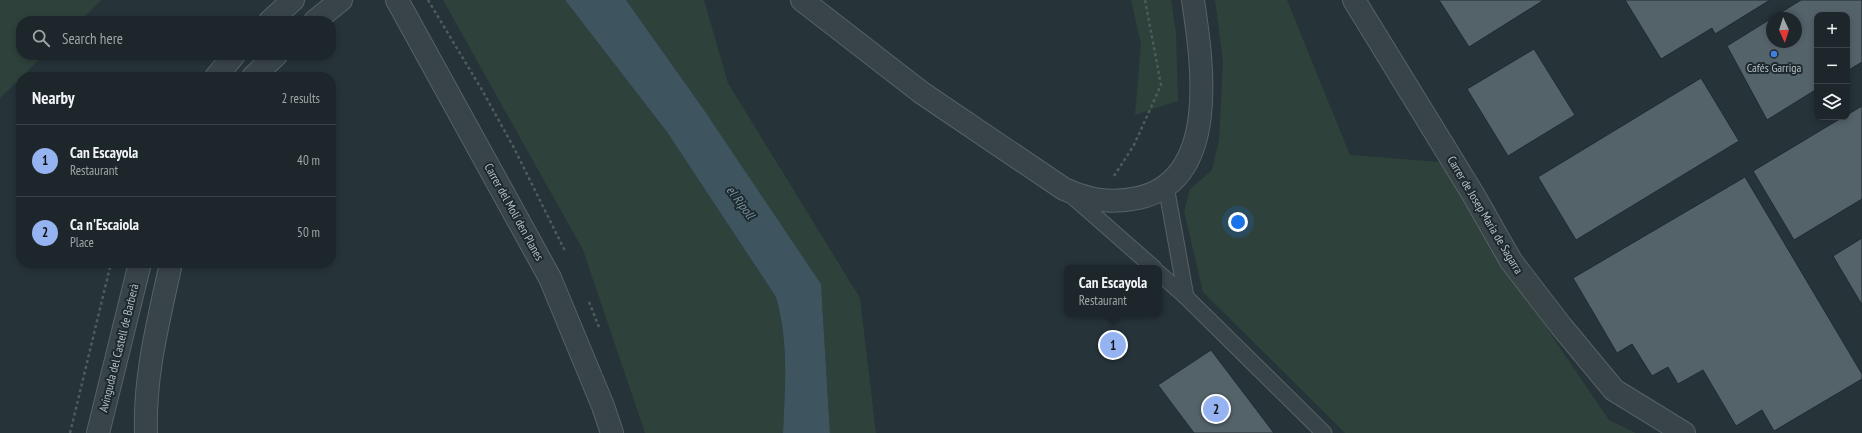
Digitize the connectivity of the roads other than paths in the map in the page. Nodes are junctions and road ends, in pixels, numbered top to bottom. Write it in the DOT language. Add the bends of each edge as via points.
graph roads {
  1 [pos="293,0"];
  2 [pos="341,0"];
  3 [pos="397,0"];
  4 [pos="802,0"];
  5 [pos="1193,0"];
  6 [pos="1354,0"];
  7 [pos="275,16"];
  8 [pos="321,16"];
  9 [pos="230,60"];
  10 [pos="271,60"];
  11 [pos="220,72"];
  12 [pos="258,72"];
  13 [pos="1166,186"];
  14 [pos="1064,189"];
  15 [pos="1151,265"];
  16 [pos="139,268"];
  17 [pos="170,268"];
  18 [pos="1162,276"];
  19 [pos="1186,297"];
  20 [pos="98,433"];
  21 [pos="146,433"];
  22 [pos="612,433"];
  23 [pos="1324,433"];
  24 [pos="1684,433"];
  1 -- 7 [label="street"];
  2 -- 8 [label="street"];
  3 -- 22 [label="street, Carrer del Molí den Planes" via="550,278 604,406"];
  4 -- 14 [label="street" via="922,93"];
  5 -- 13 [label="street" via="1201,65 1202,95 1199,124 1196,141 1188,158"];
  6 -- 24 [label="street, Carrer de Josep Maria de Sagarra" via="1511,261 1614,390"];
  9 -- 11 [label="street"];
  10 -- 12 [label="street"];
  13 -- 14 [label="street" via="1149,196 1102,201 1084,198"];
  13 -- 19 [label="lane"];
  14 -- 15 [label="lane"];
  16 -- 20 [label="street, Avinguda del Castell de Barberà"];
  17 -- 21 [label="street" via="151,360 145,409"];
  18 -- 19 [label="lane"];
  19 -- 23 [label="lane"];
}
